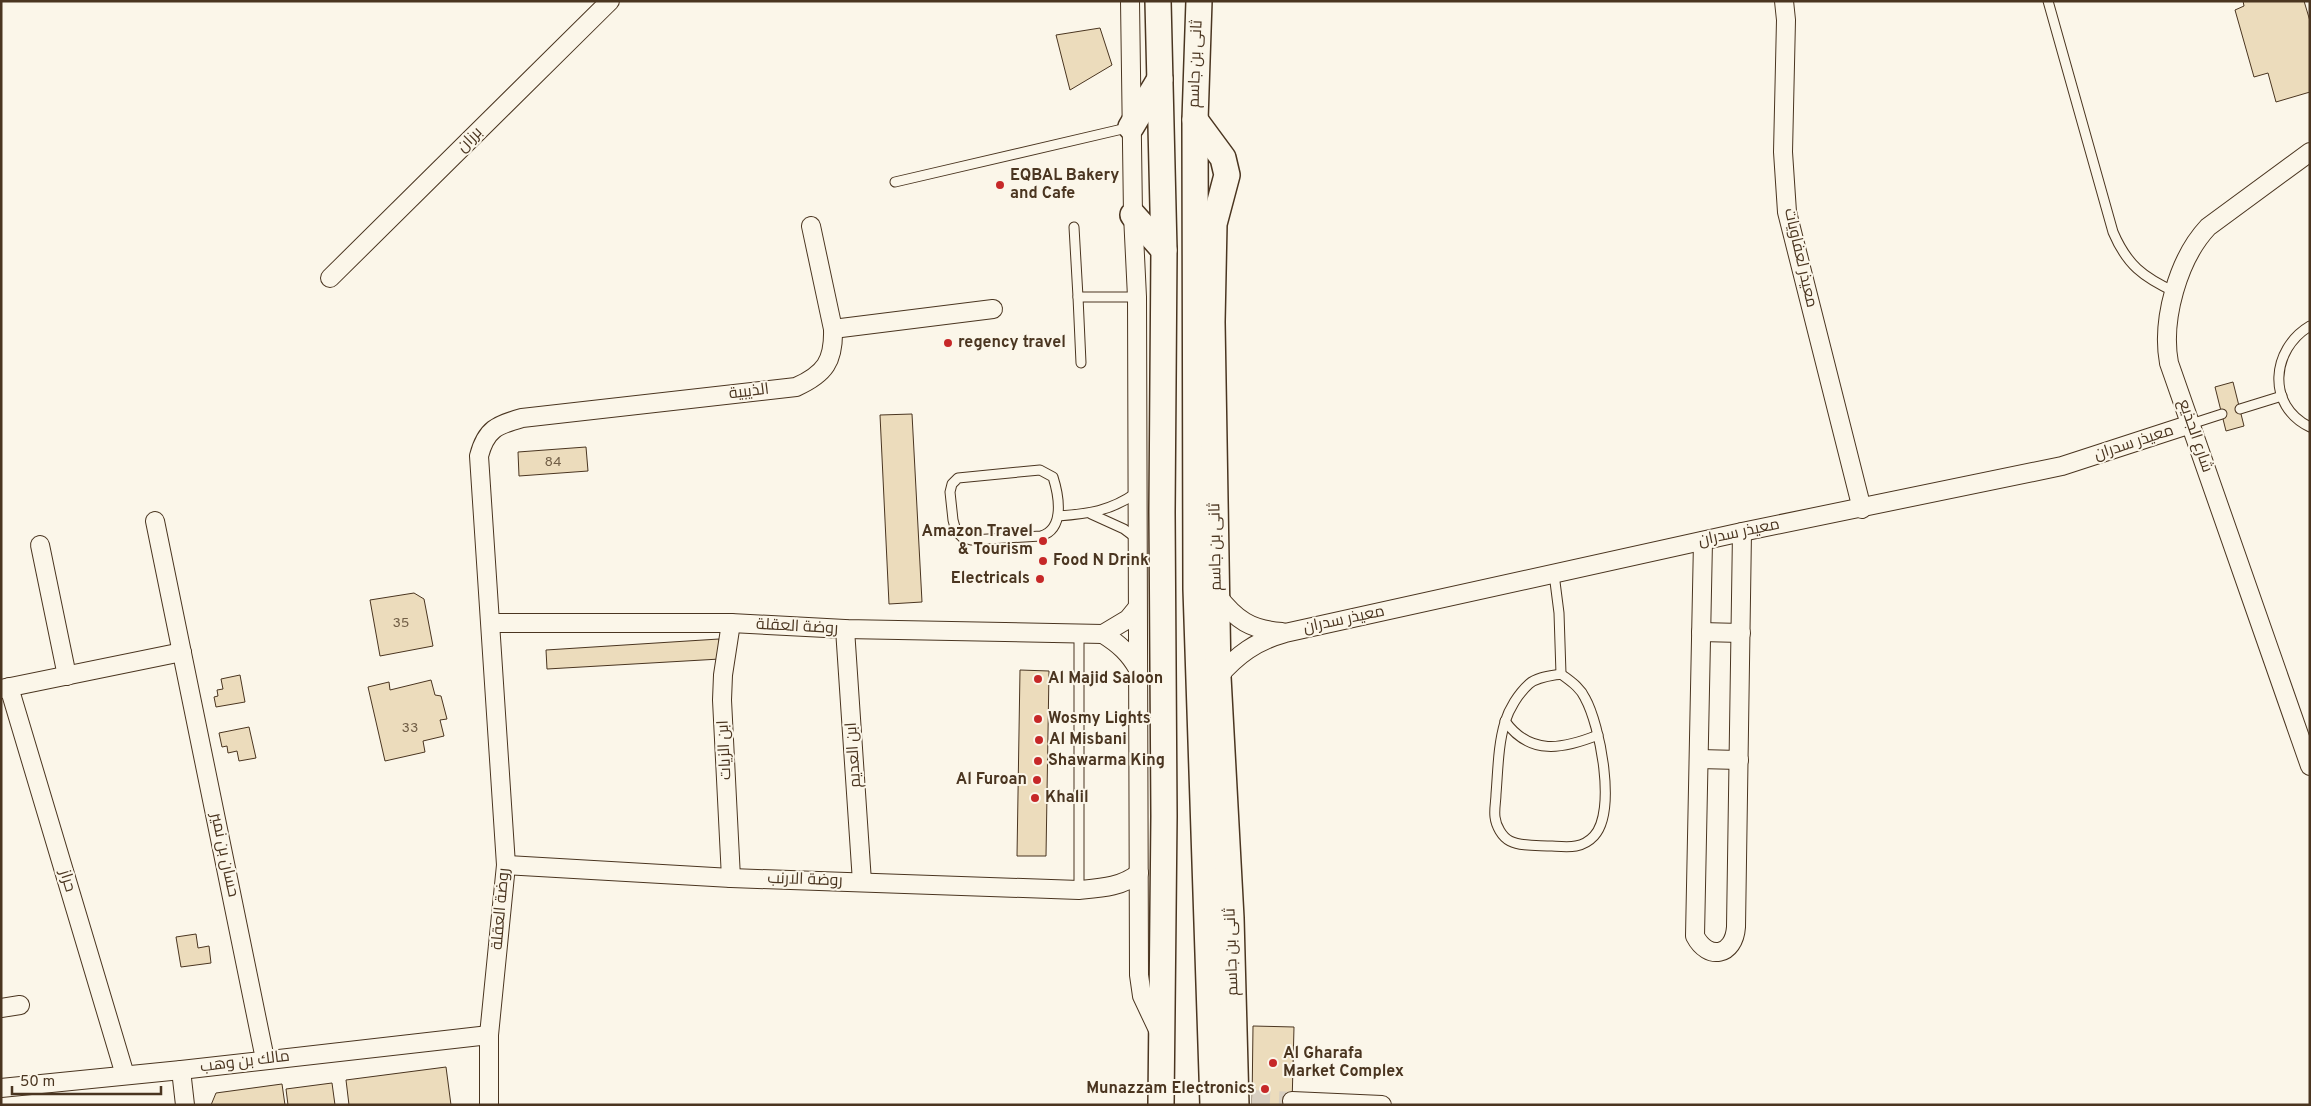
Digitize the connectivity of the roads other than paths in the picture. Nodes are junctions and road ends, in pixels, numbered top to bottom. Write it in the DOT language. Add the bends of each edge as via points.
graph roads {
  1 [pos="610,1"];
  2 [pos="1130,1"];
  3 [pos="1158,1"];
  4 [pos="1199,1"];
  5 [pos="1206,1"];
  6 [pos="1784,1"];
  7 [pos="2048,1"];
  8 [pos="1196,62"];
  9 [pos="1160,79"];
  10 [pos="1195,120"];
  11 [pos="1131,127"];
  12 [pos="2310,152"];
  13 [pos="895,182"];
  14 [pos="1133,215"];
  15 [pos="811,226"];
  16 [pos="1074,227"];
  17 [pos="1164,250"];
  18 [pos="330,278"];
  19 [pos="2175,292"];
  20 [pos="1078,297"];
  21 [pos="1137,297"];
  22 [pos="994,309"];
  23 [pos="2310,326"];
  24 [pos="833,329"];
  25 [pos="1081,363"];
  26 [pos="2282,396"];
  27 [pos="2240,409"];
  28 [pos="2222,414"];
  29 [pos="522,418"];
  30 [pos="2191,424"];
  31 [pos="2310,427"];
  32 [pos="1136,493"];
  33 [pos="1862,509"];
  34 [pos="1090,514"];
  35 [pos="1058,516"];
  36 [pos="155,521"];
  37 [pos="1742,532"];
  38 [pos="1136,538"];
  39 [pos="1703,541"];
  40 [pos="40,545"];
  41 [pos="1554,574"];
  42 [pos="1217,595"];
  43 [pos="1137,608"];
  44 [pos="491,623"];
  45 [pos="731,623"];
  46 [pos="845,629"];
  47 [pos="1701,632"];
  48 [pos="1285,633"];
  49 [pos="1741,633"];
  50 [pos="1079,634"];
  51 [pos="1103,634"];
  52 [pos="182,652"];
  53 [pos="1138,669"];
  54 [pos="1561,674"];
  55 [pos="66,676"];
  56 [pos="1218,678"];
  57 [pos="5,688"];
  58 [pos="1505,721"];
  59 [pos="1598,735"];
  60 [pos="1698,759"];
  61 [pos="1739,760"];
  62 [pos="2310,766"];
  63 [pos="506,865"];
  64 [pos="1139,873"];
  65 [pos="731,878"];
  66 [pos="862,882"];
  67 [pos="1105,888"];
  68 [pos="1079,890"];
  69 [pos="1139,906"];
  70 [pos="20,1005"];
  71 [pos="1,1008"];
  72 [pos="1160,1034"];
  73 [pos="489,1035"];
  74 [pos="265,1059"];
  75 [pos="180,1070"];
  76 [pos="125,1075"];
  77 [pos="1,1088"];
  78 [pos="1234,1101"];
  79 [pos="1292,1101"];
  80 [pos="1319,1104"];
  81 [pos="185,1105"];
  82 [pos="489,1105"];
  83 [pos="1161,1105"];
  84 [pos="1382,1105"];
  1 -- 18 [label="street, برزان"];
  2 -- 11 [label="street, ثانى بن جاسم"];
  3 -- 9 [label="main road, ثانى بن جاسم"];
  4 -- 8 [label="main road, ثانى بن جاسم"];
  5 -- 8 [label="main road" via="1202,42"];
  6 -- 33 [label="street, معيذر لعفاويات" via="1783,152 1787,212"];
  7 -- 19 [label="lane" via="2119,246 2139,272"];
  8 -- 10 [label="main road, ثانى بن جاسم"];
  9 -- 11 [label="main road"];
  9 -- 17 [label="main road, ثانى بن جاسم"];
  10 -- 42 [label="main road, ثانى بن جاسم" via="1223,158 1227,175 1213,238"];
  10 -- 78 [label="main road" via="1196,589"];
  11 -- 13 [label="lane"];
  11 -- 14 [label="street, ثانى بن جاسم"];
  12 -- 19 [label="street, شارع الجذيع" via="2201,234 2186,256"];
  14 -- 17 [label="main road"];
  14 -- 21 [label="street, ثانى بن جاسم"];
  15 -- 24 [label="street, الذيبية"];
  16 -- 20 [label="lane"];
  17 -- 72 [label="main road, ثانى بن جاسم" via="1164,816"];
  19 -- 30 [label="street, شارع الجذيع" via="2167,351"];
  20 -- 21 [label="lane"];
  20 -- 25 [label="lane"];
  21 -- 32 [label="street, ثانى بن جاسم"];
  22 -- 24 [label="street"];
  23 -- 26 [label="lane" via="2285,350 2278,373"];
  24 -- 29 [label="street, الذيبية" via="834,346 828,365 796,387"];
  26 -- 27 [label="lane"];
  26 -- 31 [label="lane" via="2295,417"];
  28 -- 30 [label="lane"];
  29 -- 44 [label="street, روضة العقلة" via="491,430 479,456"];
  30 -- 33 [label="street, معيذر سدران" via="2062,466"];
  30 -- 62 [label="street, شارع الجذيع"];
  32 -- 34 [label="lane" via="1106,510"];
  32 -- 38 [label="street, ثانى بن جاسم"];
  33 -- 37 [label="street, معيذر سدران"];
  34 -- 35 [label="lane"];
  34 -- 38 [label="lane"];
  35 -- 35 [label="lane" via="1050,533 1041,536 963,538 956,531 950,492 952,484 958,478 1040,470 1053,477"];
  36 -- 52 [label="street, حسان بن نمير"];
  37 -- 39 [label="street, معيذر سدران"];
  37 -- 49 [label="street"];
  38 -- 43 [label="street, ثانى بن جاسم"];
  39 -- 41 [label="street, معيذر سدران"];
  39 -- 47 [label="street"];
  40 -- 55 [label="street"];
  41 -- 48 [label="street, معيذر سدران"];
  41 -- 54 [label="lane"];
  42 -- 48 [label="street, معيذر سدران" via="1229,612 1246,624 1265,631"];
  42 -- 56 [label="main road, ثانى بن جاسم"];
  43 -- 51 [label="street, روضة العقلة" via="1128,619"];
  43 -- 53 [label="street, ثانى بن جاسم"];
  44 -- 45 [label="street, روضة العقلة"];
  44 -- 63 [label="street, روضة العقلة"];
  45 -- 46 [label="street, روضة العقلة"];
  45 -- 65 [label="street, ابن الزيات" via="722,675"];
  46 -- 50 [label="street, روضة العقلة"];
  46 -- 66 [label="street, ابن العديم"];
  47 -- 49 [label="street"];
  47 -- 60 [label="street"];
  48 -- 56 [label="street, معيذر سدران" via="1247,649"];
  49 -- 61 [label="street"];
  50 -- 51 [label="street, روضة العقلة"];
  50 -- 68 [label="lane"];
  51 -- 53 [label="street" via="1130,654"];
  52 -- 55 [label="street"];
  52 -- 74 [label="street, حسان بن نمير"];
  53 -- 64 [label="street, ثانى بن جاسم"];
  54 -- 58 [label="lane" via="1530,683 1516,699"];
  54 -- 59 [label="lane" via="1585,697"];
  55 -- 57 [label="street"];
  56 -- 78 [label="main road, ثانى بن جاسم" via="1231,918"];
  57 -- 76 [label="street, حراز"];
  58 -- 59 [label="lane" via="1519,736 1547,747 1569,745"];
  58 -- 59 [label="lane" via="1494,817 1500,832 1510,841 1523,844 1574,847 1585,844 1595,835 1604,811 1604,764"];
  60 -- 61 [label="street"];
  60 -- 61 [label="street" via="1695,936 1700,945 1714,952 1730,947 1736,938"];
  63 -- 65 [label="street, روضة الارنب"];
  63 -- 73 [label="street, روضة العقلة"];
  64 -- 67 [label="street, روضة الارنب" via="1130,880"];
  64 -- 69 [label="street, ثانى بن جاسم"];
  65 -- 66 [label="street, روضة الارنب"];
  66 -- 68 [label="street, روضة الارنب"];
  67 -- 68 [label="street, روضة الارنب"];
  67 -- 69 [label="street"];
  69 -- 72 [label="street, ثانى بن جاسم" via="1140,988"];
  70 -- 71 [label="street"];
  72 -- 83 [label="main road, ثانى بن جاسم"];
  73 -- 74 [label="street, مالك بن وهب"];
  73 -- 82 [label="street, روضة العقلة"];
  74 -- 75 [label="street, مالك بن وهب"];
  75 -- 76 [label="street, مالك بن وهب"];
  75 -- 81 [label="street"];
  76 -- 77 [label="street, مالك بن وهب"];
  79 -- 80 [label="street"];
  80 -- 84 [label="street"];
}
